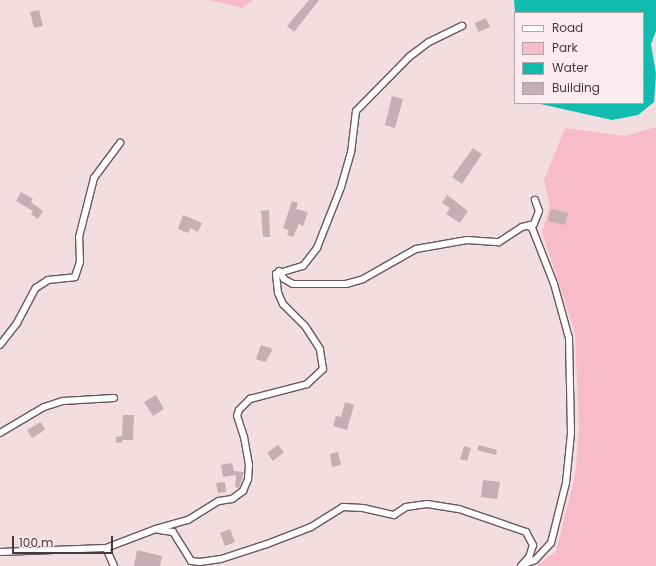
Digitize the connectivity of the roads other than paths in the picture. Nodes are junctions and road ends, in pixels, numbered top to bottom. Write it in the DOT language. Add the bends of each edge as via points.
graph roads {
  1 [pos="462,26"];
  2 [pos="120,143"];
  3 [pos="535,200"];
  4 [pos="528,226"];
  5 [pos="279,271"];
  6 [pos="0,345"];
  7 [pos="114,398"];
  8 [pos="0,433"];
  9 [pos="156,529"];
  10 [pos="106,548"];
  11 [pos="0,552"];
  12 [pos="523,565"];
  13 [pos="114,566"];
  1 -- 5 [label="street" via="429,42 409,57 356,111 351,153 345,174 316,248 303,266"];
  2 -- 6 [label="street" via="94,178 79,237 80,262 74,277 48,280 36,288 17,323"];
  3 -- 4 [label="street" via="539,211 537,220"];
  4 -- 5 [label="street" via="499,242 467,240 416,249 363,279 346,284 292,284 284,279"];
  4 -- 12 [label="street" via="532,228 554,284 569,338 571,433 566,483 551,543 535,560"];
  5 -- 9 [label="street" via="275,279 280,299 305,326 320,349 323,369 307,384 250,398 239,410 237,416 249,465 248,480 243,491 232,499 219,501 188,520"];
  7 -- 8 [label="street" via="63,401 44,407"];
  9 -- 10 [label="street"];
  9 -- 12 [label="street" via="173,532 191,561 200,562 221,559 267,544 311,527 343,507 363,508 394,515 406,507 428,504 459,509 526,532 533,545"];
  10 -- 11 [label="street"];
  10 -- 13 [label="street"];
}
